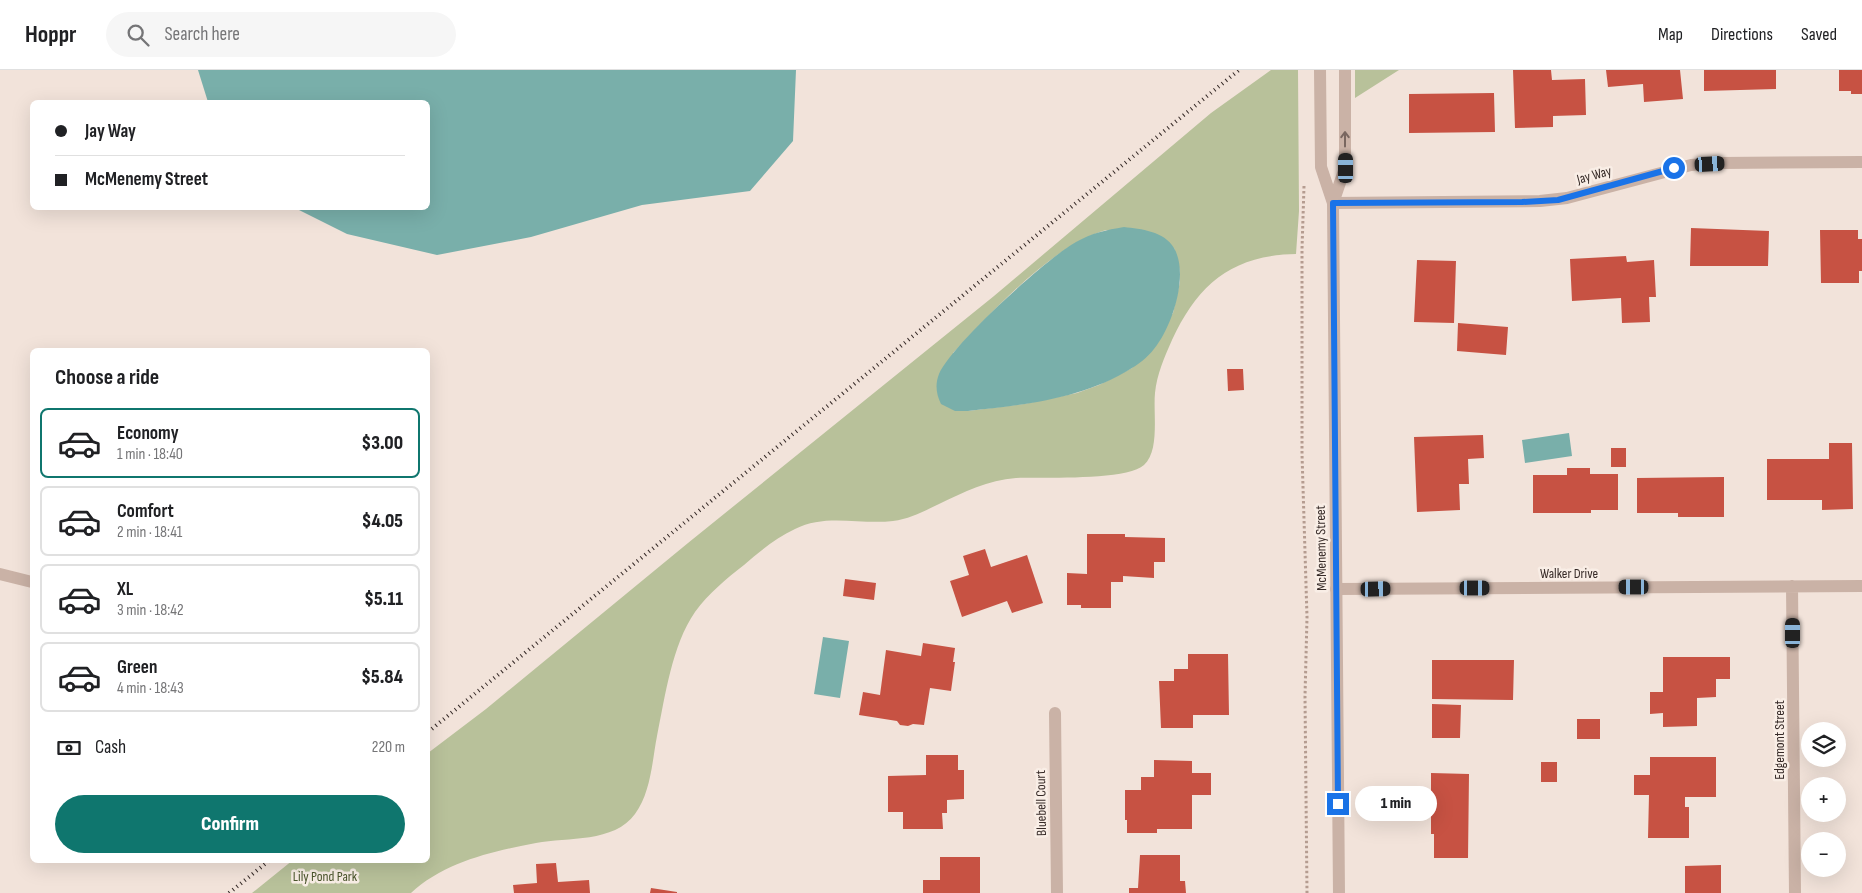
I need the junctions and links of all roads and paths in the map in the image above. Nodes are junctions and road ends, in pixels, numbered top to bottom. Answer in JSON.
{"nodes":[{"id":1,"x":1320,"y":70,"type":"edge"},
{"id":2,"x":1345,"y":70,"type":"edge"},
{"id":3,"x":1862,"y":162,"type":"edge"},
{"id":4,"x":1304,"y":183,"type":"dead end"},
{"id":5,"x":1333,"y":203,"type":"junction"},
{"id":6,"x":0,"y":574,"type":"edge"},
{"id":7,"x":30,"y":582,"type":"edge"},
{"id":8,"x":1792,"y":586,"type":"junction"},
{"id":9,"x":1862,"y":586,"type":"edge"},
{"id":10,"x":1336,"y":589,"type":"junction"},
{"id":11,"x":1055,"y":714,"type":"dead end"},
{"id":12,"x":1057,"y":893,"type":"edge"},
{"id":13,"x":1307,"y":893,"type":"edge"},
{"id":14,"x":1339,"y":893,"type":"edge"},
{"id":15,"x":1795,"y":893,"type":"edge"}],
"edges":[{"from":1,"to":5,"type":"street","name":"McMenemy Street"},
{"from":5,"to":2,"type":"street","name":"McMenemy Street","one_way":true},
{"from":3,"to":5,"type":"street","name":"Jay Way"},
{"from":4,"to":13,"type":"path"},
{"from":5,"to":10,"type":"street","name":"McMenemy Street"},
{"from":6,"to":7,"type":"street"},
{"from":8,"to":9,"type":"street","name":"Walker Drive"},
{"from":8,"to":10,"type":"street","name":"Walker Drive"},
{"from":8,"to":15,"type":"street","name":"Edgemont Street"},
{"from":10,"to":14,"type":"street","name":"McMenemy Street"},
{"from":11,"to":12,"type":"street","name":"Bluebell Court"}]}
